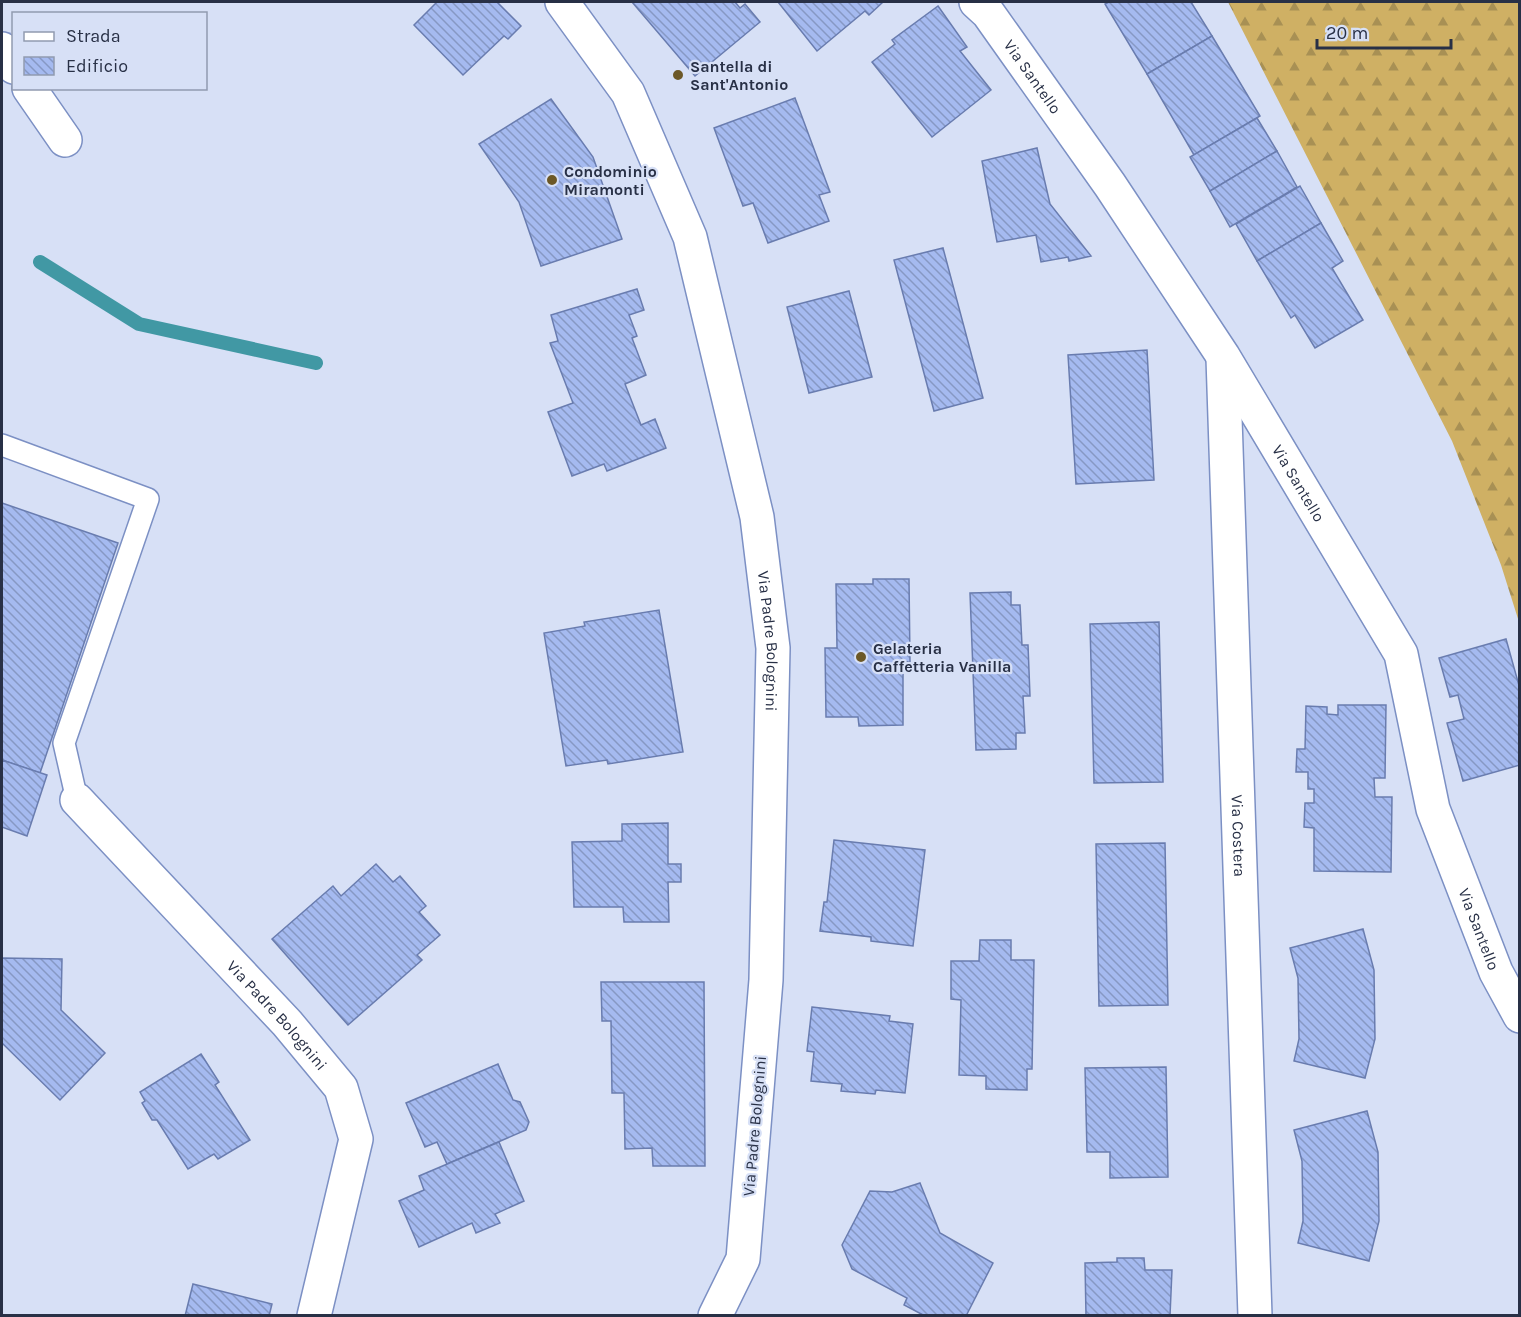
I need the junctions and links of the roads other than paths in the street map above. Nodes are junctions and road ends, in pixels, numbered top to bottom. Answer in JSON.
{"nodes":[{"id":1,"x":562,"y":2,"type":"edge"},
{"id":2,"x":976,"y":2,"type":"edge"},
{"id":3,"x":2,"y":49,"type":"edge"},
{"id":4,"x":12,"y":64,"type":"edge"},
{"id":5,"x":30,"y":90,"type":"edge"},
{"id":6,"x":65,"y":140,"type":"dead end"},
{"id":7,"x":1223,"y":356,"type":"junction"},
{"id":8,"x":2,"y":445,"type":"edge"},
{"id":9,"x":77,"y":800,"type":"joint"},
{"id":10,"x":1520,"y":1016,"type":"edge"},
{"id":11,"x":314,"y":1316,"type":"edge"},
{"id":12,"x":715,"y":1316,"type":"edge"},
{"id":13,"x":1255,"y":1316,"type":"edge"}],
"edges":[{"from":1,"to":12,"type":"street","name":"Via Padre Bolognini"},
{"from":2,"to":7,"type":"street","name":"Via Santello"},
{"from":3,"to":4,"type":"street"},
{"from":5,"to":6,"type":"street"},
{"from":7,"to":10,"type":"street","name":"Via Santello"},
{"from":7,"to":13,"type":"street","name":"Via Costera"},
{"from":8,"to":9,"type":"lane"},
{"from":9,"to":11,"type":"street","name":"Via Padre Bolognini"}]}
